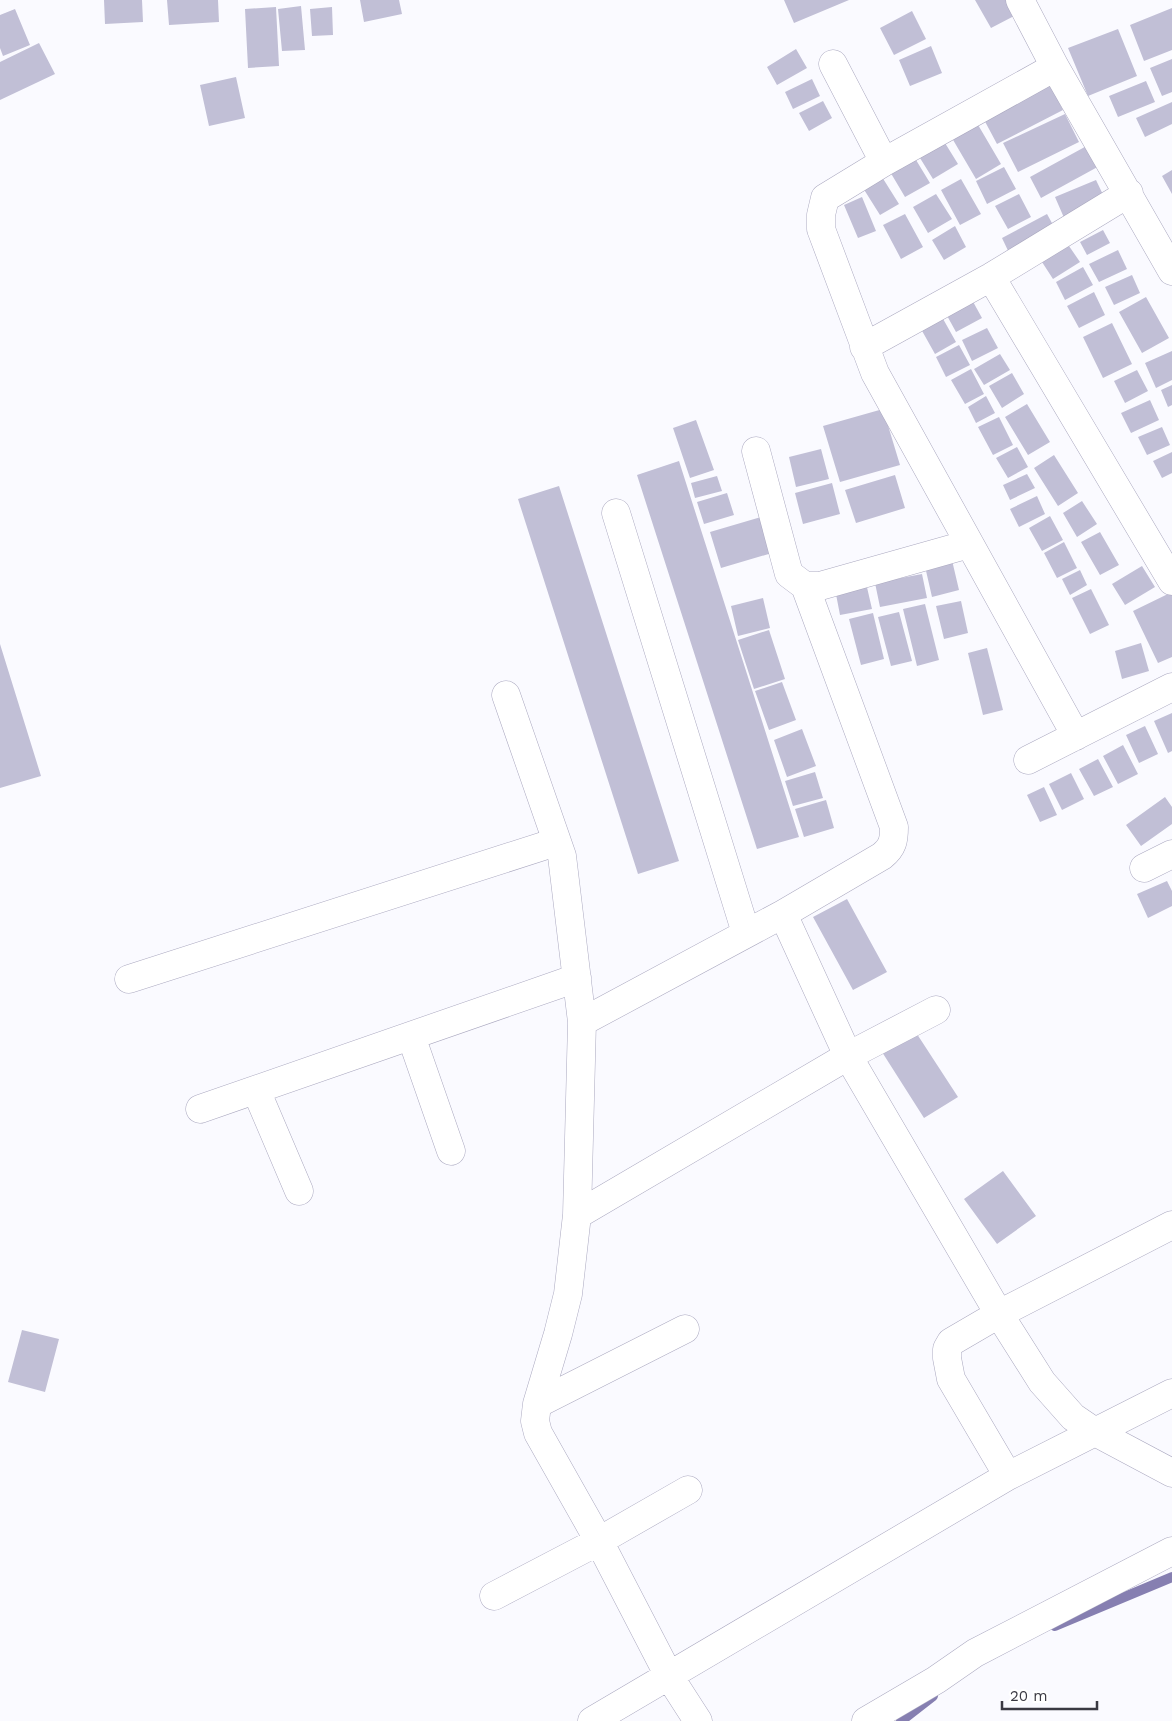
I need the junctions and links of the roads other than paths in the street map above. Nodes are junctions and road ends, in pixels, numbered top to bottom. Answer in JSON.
{"nodes":[{"id":1,"x":1020,"y":0,"type":"edge"},
{"id":2,"x":834,"y":64,"type":"dead end"},
{"id":3,"x":1055,"y":67,"type":"junction"},
{"id":4,"x":884,"y":162,"type":"junction"},
{"id":5,"x":1129,"y":193,"type":"junction"},
{"id":6,"x":1172,"y":271,"type":"edge"},
{"id":7,"x":991,"y":277,"type":"junction"},
{"id":8,"x":864,"y":347,"type":"junction"},
{"id":9,"x":756,"y":452,"type":"dead end"},
{"id":10,"x":616,"y":513,"type":"dead end"},
{"id":11,"x":969,"y":544,"type":"junction"},
{"id":12,"x":1172,"y":581,"type":"edge"},
{"id":13,"x":805,"y":586,"type":"junction"},
{"id":14,"x":1172,"y":687,"type":"edge"},
{"id":15,"x":506,"y":695,"type":"dead end"},
{"id":16,"x":1076,"y":736,"type":"junction"},
{"id":17,"x":1028,"y":760,"type":"dead end"},
{"id":18,"x":556,"y":842,"type":"junction"},
{"id":19,"x":1172,"y":854,"type":"edge"},
{"id":20,"x":1144,"y":868,"type":"dead end"},
{"id":21,"x":783,"y":914,"type":"junction"},
{"id":22,"x":746,"y":934,"type":"junction"},
{"id":23,"x":577,"y":978,"type":"junction"},
{"id":24,"x":129,"y":980,"type":"dead end"},
{"id":25,"x":936,"y":1010,"type":"dead end"},
{"id":26,"x":582,"y":1022,"type":"junction"},
{"id":27,"x":411,"y":1036,"type":"junction"},
{"id":28,"x":848,"y":1056,"type":"junction"},
{"id":29,"x":256,"y":1090,"type":"junction"},
{"id":30,"x":200,"y":1110,"type":"dead end"},
{"id":31,"x":451,"y":1151,"type":"dead end"},
{"id":32,"x":298,"y":1191,"type":"dead end"},
{"id":33,"x":577,"y":1215,"type":"junction"},
{"id":34,"x":1172,"y":1225,"type":"edge"},
{"id":35,"x":999,"y":1314,"type":"junction"},
{"id":36,"x":685,"y":1329,"type":"dead end"},
{"id":37,"x":1172,"y":1393,"type":"edge"},
{"id":38,"x":537,"y":1404,"type":"junction"},
{"id":39,"x":1095,"y":1432,"type":"junction"},
{"id":40,"x":1172,"y":1473,"type":"edge"},
{"id":41,"x":1008,"y":1476,"type":"junction"},
{"id":42,"x":688,"y":1490,"type":"dead end"},
{"id":43,"x":598,"y":1541,"type":"junction"},
{"id":44,"x":1172,"y":1550,"type":"edge"},
{"id":45,"x":494,"y":1596,"type":"dead end"},
{"id":46,"x":670,"y":1676,"type":"junction"},
{"id":47,"x":592,"y":1721,"type":"edge"},
{"id":48,"x":698,"y":1721,"type":"edge"},
{"id":49,"x":866,"y":1721,"type":"edge"}],
"edges":[{"from":1,"to":3,"type":"street"},
{"from":2,"to":4,"type":"street"},
{"from":3,"to":4,"type":"street"},
{"from":3,"to":5,"type":"street"},
{"from":4,"to":8,"type":"street"},
{"from":5,"to":6,"type":"street"},
{"from":5,"to":7,"type":"street"},
{"from":7,"to":8,"type":"street"},
{"from":7,"to":12,"type":"street"},
{"from":8,"to":11,"type":"street"},
{"from":9,"to":13,"type":"street"},
{"from":10,"to":22,"type":"street"},
{"from":11,"to":13,"type":"street"},
{"from":11,"to":16,"type":"street"},
{"from":13,"to":21,"type":"street"},
{"from":14,"to":16,"type":"street"},
{"from":15,"to":18,"type":"street"},
{"from":16,"to":17,"type":"street"},
{"from":18,"to":23,"type":"street"},
{"from":18,"to":24,"type":"street"},
{"from":19,"to":20,"type":"street"},
{"from":21,"to":22,"type":"street"},
{"from":21,"to":28,"type":"street"},
{"from":22,"to":26,"type":"street"},
{"from":23,"to":26,"type":"street"},
{"from":23,"to":27,"type":"street"},
{"from":25,"to":28,"type":"street"},
{"from":26,"to":33,"type":"street"},
{"from":27,"to":29,"type":"street"},
{"from":27,"to":31,"type":"street"},
{"from":28,"to":33,"type":"street"},
{"from":28,"to":35,"type":"street"},
{"from":29,"to":30,"type":"street"},
{"from":29,"to":32,"type":"street"},
{"from":33,"to":38,"type":"street"},
{"from":34,"to":35,"type":"street"},
{"from":35,"to":39,"type":"street"},
{"from":35,"to":41,"type":"street"},
{"from":36,"to":38,"type":"street"},
{"from":37,"to":39,"type":"street"},
{"from":38,"to":43,"type":"street"},
{"from":39,"to":40,"type":"street"},
{"from":39,"to":41,"type":"street"},
{"from":41,"to":46,"type":"street"},
{"from":42,"to":43,"type":"street"},
{"from":43,"to":45,"type":"street"},
{"from":43,"to":46,"type":"street"},
{"from":44,"to":49,"type":"street"},
{"from":46,"to":47,"type":"street"},
{"from":46,"to":48,"type":"street"}]}
